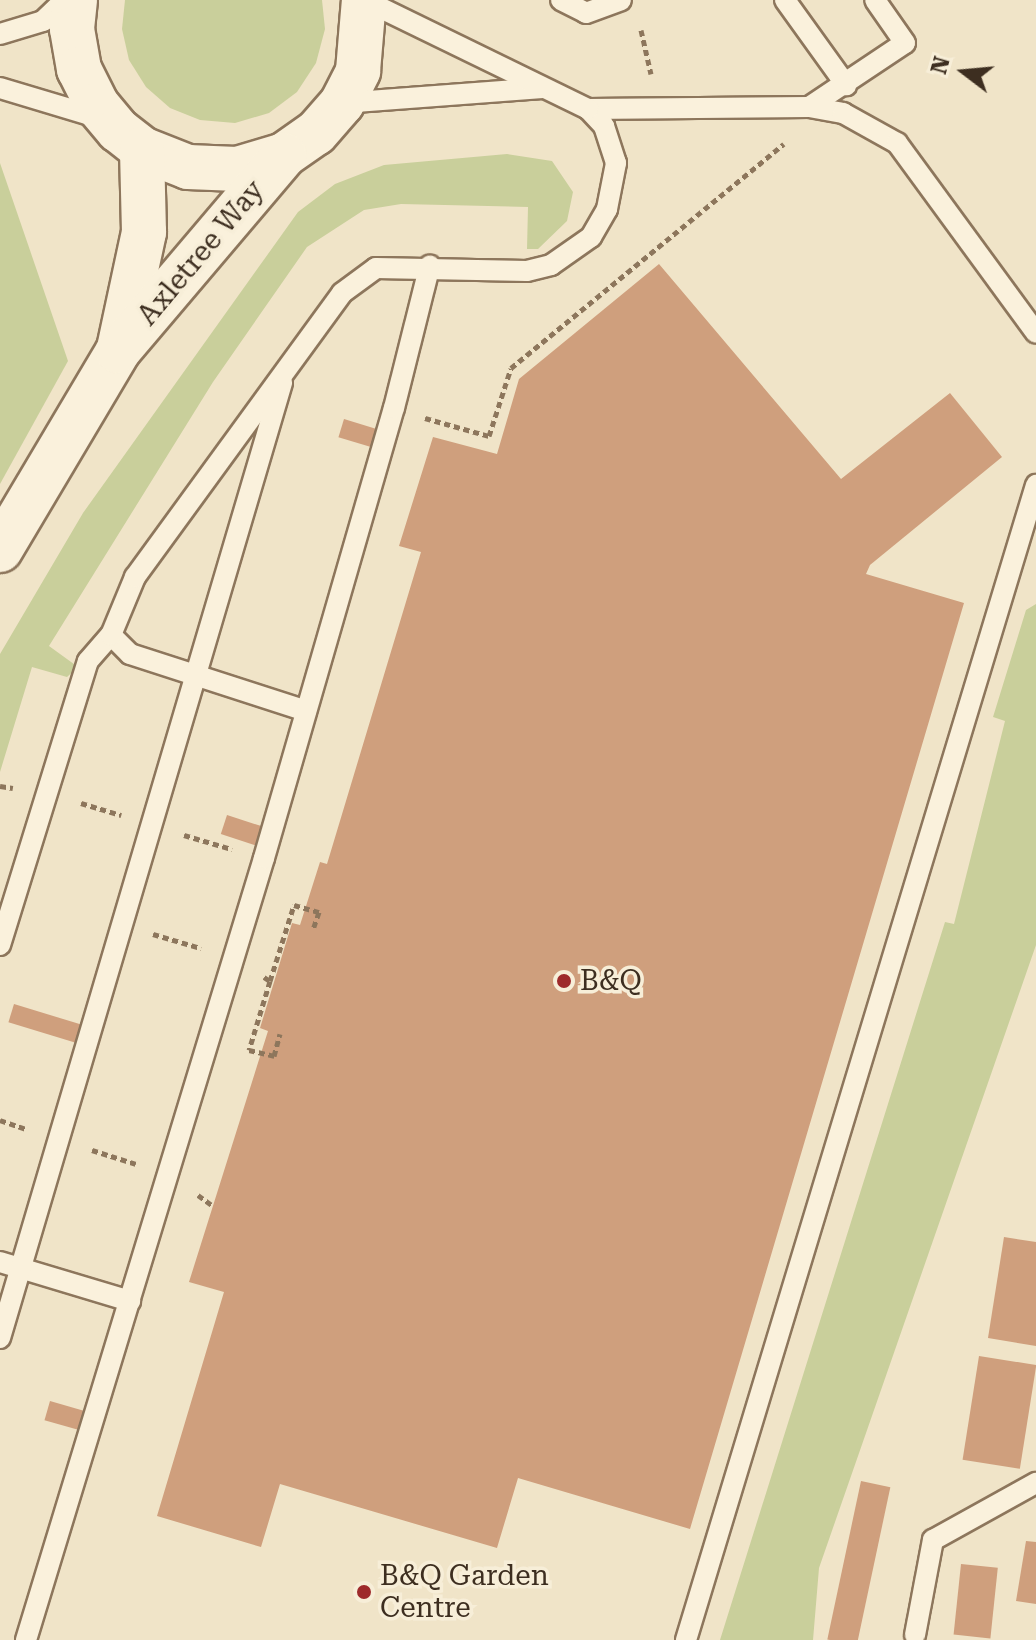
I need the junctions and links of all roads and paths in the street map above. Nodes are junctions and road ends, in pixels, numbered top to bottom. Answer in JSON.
{"nodes":[{"id":1,"x":65,"y":0,"type":"edge"},
{"id":2,"x":75,"y":0,"type":"edge"},
{"id":3,"x":364,"y":0,"type":"edge"},
{"id":4,"x":561,"y":0,"type":"edge"},
{"id":5,"x":621,"y":0,"type":"edge"},
{"id":6,"x":785,"y":0,"type":"edge"},
{"id":7,"x":875,"y":0,"type":"edge"},
{"id":8,"x":638,"y":17,"type":"dead end"},
{"id":9,"x":0,"y":34,"type":"edge"},
{"id":10,"x":846,"y":85,"type":"junction"},
{"id":11,"x":0,"y":88,"type":"edge"},
{"id":12,"x":542,"y":88,"type":"junction"},
{"id":13,"x":342,"y":103,"type":"junction"},
{"id":14,"x":659,"y":106,"type":"junction"},
{"id":15,"x":809,"y":107,"type":"junction"},
{"id":16,"x":588,"y":109,"type":"junction"},
{"id":17,"x":127,"y":136,"type":"junction"},
{"id":18,"x":284,"y":155,"type":"junction"},
{"id":19,"x":430,"y":265,"type":"junction"},
{"id":20,"x":1036,"y":333,"type":"edge"},
{"id":21,"x":118,"y":351,"type":"junction"},
{"id":22,"x":286,"y":369,"type":"junction"},
{"id":23,"x":394,"y":408,"type":"junction"},
{"id":24,"x":1036,"y":485,"type":"edge"},
{"id":25,"x":0,"y":550,"type":"edge"},
{"id":26,"x":111,"y":635,"type":"junction"},
{"id":27,"x":197,"y":675,"type":"junction"},
{"id":28,"x":306,"y":711,"type":"junction"},
{"id":29,"x":123,"y":925,"type":"junction"},
{"id":30,"x":313,"y":929,"type":"dead end"},
{"id":31,"x":0,"y":945,"type":"edge"},
{"id":32,"x":233,"y":957,"type":"junction"},
{"id":33,"x":270,"y":981,"type":"junction"},
{"id":34,"x":280,"y":1034,"type":"dead end"},
{"id":35,"x":0,"y":1120,"type":"edge"},
{"id":36,"x":59,"y":1139,"type":"junction"},
{"id":37,"x":169,"y":1175,"type":"junction"},
{"id":38,"x":212,"y":1205,"type":"dead end"},
{"id":39,"x":0,"y":1262,"type":"edge"},
{"id":40,"x":21,"y":1269,"type":"junction"},
{"id":41,"x":130,"y":1301,"type":"junction"},
{"id":42,"x":0,"y":1338,"type":"edge"},
{"id":43,"x":1036,"y":1483,"type":"edge"},
{"id":44,"x":915,"y":1635,"type":"dead end"},
{"id":45,"x":26,"y":1640,"type":"edge"},
{"id":46,"x":686,"y":1640,"type":"edge"}],
"edges":[{"from":1,"to":9,"type":"lane"},
{"from":2,"to":17,"type":"street"},
{"from":3,"to":12,"type":"lane"},
{"from":3,"to":13,"type":"street"},
{"from":4,"to":5,"type":"lane"},
{"from":6,"to":10,"type":"lane"},
{"from":7,"to":10,"type":"lane"},
{"from":8,"to":14,"type":"path"},
{"from":10,"to":15,"type":"lane"},
{"from":11,"to":17,"type":"lane"},
{"from":12,"to":13,"type":"lane"},
{"from":12,"to":16,"type":"lane"},
{"from":13,"to":18,"type":"street"},
{"from":14,"to":15,"type":"lane"},
{"from":14,"to":16,"type":"lane"},
{"from":15,"to":20,"type":"lane"},
{"from":15,"to":23,"type":"path"},
{"from":16,"to":19,"type":"lane"},
{"from":17,"to":18,"type":"street"},
{"from":17,"to":21,"type":"street","name":"Axletree Way"},
{"from":18,"to":21,"type":"street","name":"Axletree Way"},
{"from":19,"to":22,"type":"lane"},
{"from":19,"to":23,"type":"lane"},
{"from":21,"to":25,"type":"street","name":"Axletree Way"},
{"from":22,"to":26,"type":"lane"},
{"from":22,"to":27,"type":"lane"},
{"from":23,"to":28,"type":"lane"},
{"from":24,"to":46,"type":"lane"},
{"from":26,"to":27,"type":"lane"},
{"from":26,"to":31,"type":"lane"},
{"from":27,"to":28,"type":"lane"},
{"from":27,"to":29,"type":"lane"},
{"from":28,"to":32,"type":"lane"},
{"from":29,"to":32,"type":"path"},
{"from":29,"to":36,"type":"lane"},
{"from":30,"to":33,"type":"path"},
{"from":32,"to":33,"type":"path"},
{"from":32,"to":37,"type":"lane"},
{"from":33,"to":34,"type":"path"},
{"from":35,"to":36,"type":"path"},
{"from":36,"to":37,"type":"path"},
{"from":36,"to":40,"type":"lane"},
{"from":37,"to":38,"type":"path"},
{"from":37,"to":41,"type":"lane"},
{"from":39,"to":40,"type":"lane"},
{"from":40,"to":41,"type":"lane"},
{"from":40,"to":42,"type":"lane"},
{"from":41,"to":45,"type":"lane"},
{"from":43,"to":44,"type":"lane"}]}
